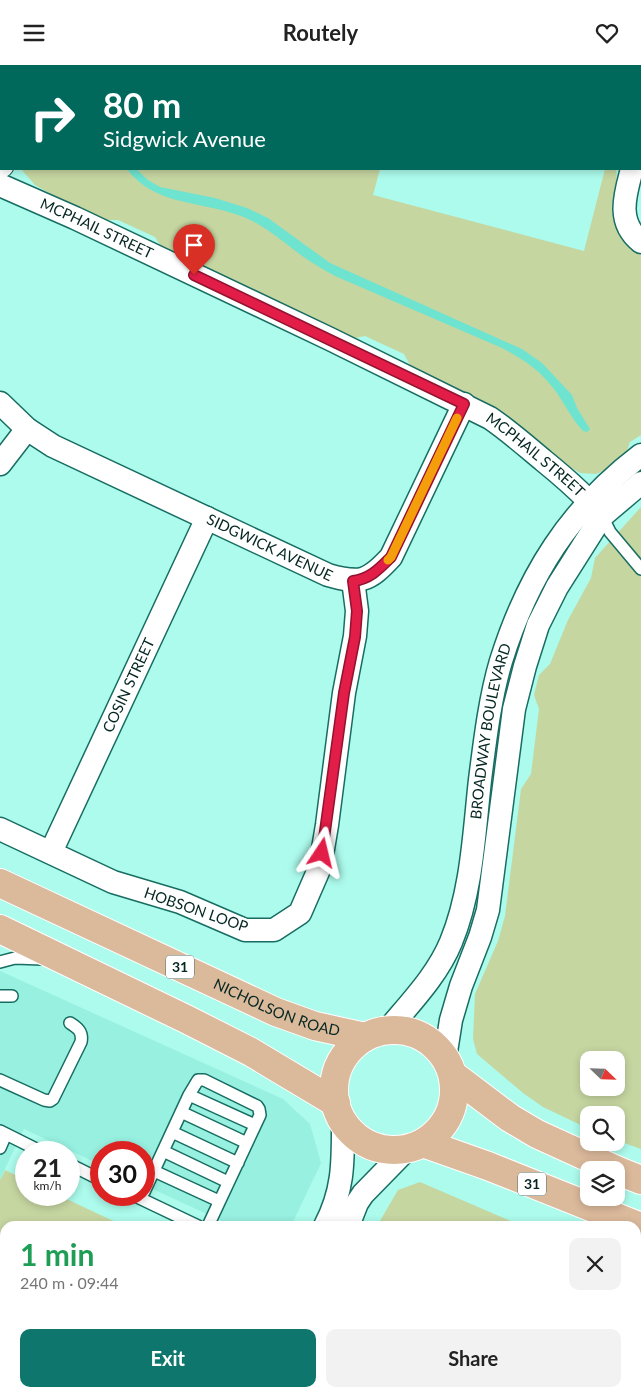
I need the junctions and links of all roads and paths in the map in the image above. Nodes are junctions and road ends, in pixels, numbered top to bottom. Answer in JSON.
{"nodes":[{"id":1,"x":632,"y":170,"type":"edge"},
{"id":2,"x":0,"y":185,"type":"edge"},
{"id":3,"x":641,"y":242,"type":"edge"},
{"id":4,"x":0,"y":403,"type":"edge"},
{"id":5,"x":464,"y":404,"type":"junction"},
{"id":6,"x":27,"y":429,"type":"junction"},
{"id":7,"x":641,"y":455,"type":"edge"},
{"id":8,"x":0,"y":465,"type":"edge"},
{"id":9,"x":641,"y":483,"type":"edge"},
{"id":10,"x":596,"y":508,"type":"junction"},
{"id":11,"x":206,"y":518,"type":"junction"},
{"id":12,"x":641,"y":569,"type":"edge"},
{"id":13,"x":353,"y":581,"type":"junction"},
{"id":14,"x":0,"y":829,"type":"edge"},
{"id":15,"x":51,"y":852,"type":"junction"},
{"id":16,"x":0,"y":883,"type":"edge"},
{"id":17,"x":0,"y":929,"type":"edge"},
{"id":18,"x":0,"y":962,"type":"edge"},
{"id":19,"x":76,"y":965,"type":"junction"},
{"id":20,"x":0,"y":996,"type":"edge"},
{"id":21,"x":12,"y":996,"type":"dead end"},
{"id":22,"x":70,"y":1023,"type":"dead end"},
{"id":23,"x":376,"y":1034,"type":"junction"},
{"id":24,"x":449,"y":1066,"type":"junction"},
{"id":25,"x":0,"y":1079,"type":"edge"},
{"id":26,"x":189,"y":1095,"type":"junction"},
{"id":27,"x":181,"y":1112,"type":"junction"},
{"id":28,"x":339,"y":1112,"type":"junction"},
{"id":29,"x":255,"y":1125,"type":"junction"},
{"id":30,"x":172,"y":1132,"type":"junction"},
{"id":31,"x":3,"y":1133,"type":"edge"},
{"id":32,"x":19,"y":1141,"type":"edge"},
{"id":33,"x":247,"y":1143,"type":"junction"},
{"id":34,"x":415,"y":1146,"type":"junction"},
{"id":35,"x":0,"y":1147,"type":"edge"},
{"id":36,"x":163,"y":1151,"type":"junction"},
{"id":37,"x":595,"y":1161,"type":"edge"},
{"id":38,"x":238,"y":1163,"type":"junction"},
{"id":39,"x":155,"y":1169,"type":"edge"},
{"id":40,"x":155,"y":1171,"type":"edge"},
{"id":41,"x":625,"y":1174,"type":"edge"},
{"id":42,"x":641,"y":1180,"type":"edge"},
{"id":43,"x":228,"y":1182,"type":"junction"},
{"id":44,"x":219,"y":1201,"type":"junction"},
{"id":45,"x":155,"y":1203,"type":"edge"},
{"id":46,"x":189,"y":1221,"type":"edge"},
{"id":47,"x":210,"y":1221,"type":"edge"},
{"id":48,"x":328,"y":1221,"type":"edge"},
{"id":49,"x":350,"y":1221,"type":"edge"},
{"id":50,"x":626,"y":1221,"type":"edge"}],
"edges":[{"from":1,"to":3,"type":"street"},
{"from":2,"to":5,"type":"street","name":"MCPHAIL STREET"},
{"from":4,"to":6,"type":"street","name":"SIDGWICK AVENUE"},
{"from":5,"to":10,"type":"street","name":"MCPHAIL STREET"},
{"from":5,"to":13,"type":"street","name":"SIDGWICK AVENUE"},
{"from":6,"to":8,"type":"street"},
{"from":6,"to":11,"type":"street","name":"SIDGWICK AVENUE"},
{"from":7,"to":10,"type":"street","name":"BROADWAY BOULEVARD"},
{"from":9,"to":10,"type":"street","name":"BROADWAY BOULEVARD"},
{"from":10,"to":12,"type":"lane"},
{"from":10,"to":23,"type":"street","name":"BROADWAY BOULEVARD"},
{"from":10,"to":24,"type":"street","name":"BROADWAY BOULEVARD"},
{"from":11,"to":13,"type":"street","name":"SIDGWICK AVENUE"},
{"from":11,"to":15,"type":"street","name":"COSIN STREET"},
{"from":13,"to":15,"type":"street","name":"HOBSON LOOP"},
{"from":14,"to":15,"type":"street","name":"HOBSON LOOP"},
{"from":16,"to":23,"type":"main road","name":"NICHOLSON ROAD","number":"31"},
{"from":17,"to":19,"type":"main road","number":"31"},
{"from":18,"to":19,"type":"lane"},
{"from":19,"to":28,"type":"main road","number":"31"},
{"from":20,"to":21,"type":"lane"},
{"from":22,"to":25,"type":"lane"},
{"from":23,"to":24,"type":"main road","name":"NICHOLSON ROAD","number":"31"},
{"from":23,"to":28,"type":"main road","name":"NICHOLSON ROAD"},
{"from":24,"to":34,"type":"main road"},
{"from":24,"to":37,"type":"main road","name":"NICHOLSON ROAD","number":"31"},
{"from":26,"to":27,"type":"lane"},
{"from":26,"to":29,"type":"lane"},
{"from":26,"to":29,"type":"lane"},
{"from":27,"to":30,"type":"lane"},
{"from":27,"to":33,"type":"lane"},
{"from":28,"to":34,"type":"main road","number":"31"},
{"from":28,"to":48,"type":"street"},
{"from":29,"to":33,"type":"lane"},
{"from":30,"to":36,"type":"lane"},
{"from":30,"to":38,"type":"lane"},
{"from":31,"to":32,"type":"lane"},
{"from":31,"to":35,"type":"lane"},
{"from":33,"to":38,"type":"lane"},
{"from":34,"to":49,"type":"street"},
{"from":34,"to":50,"type":"main road","number":"31"},
{"from":36,"to":39,"type":"lane"},
{"from":36,"to":43,"type":"lane"},
{"from":38,"to":43,"type":"lane"},
{"from":40,"to":44,"type":"lane"},
{"from":41,"to":42,"type":"main road","name":"NICHOLSON ROAD","number":"31"},
{"from":43,"to":44,"type":"lane"},
{"from":44,"to":47,"type":"lane"},
{"from":45,"to":46,"type":"lane"}]}
